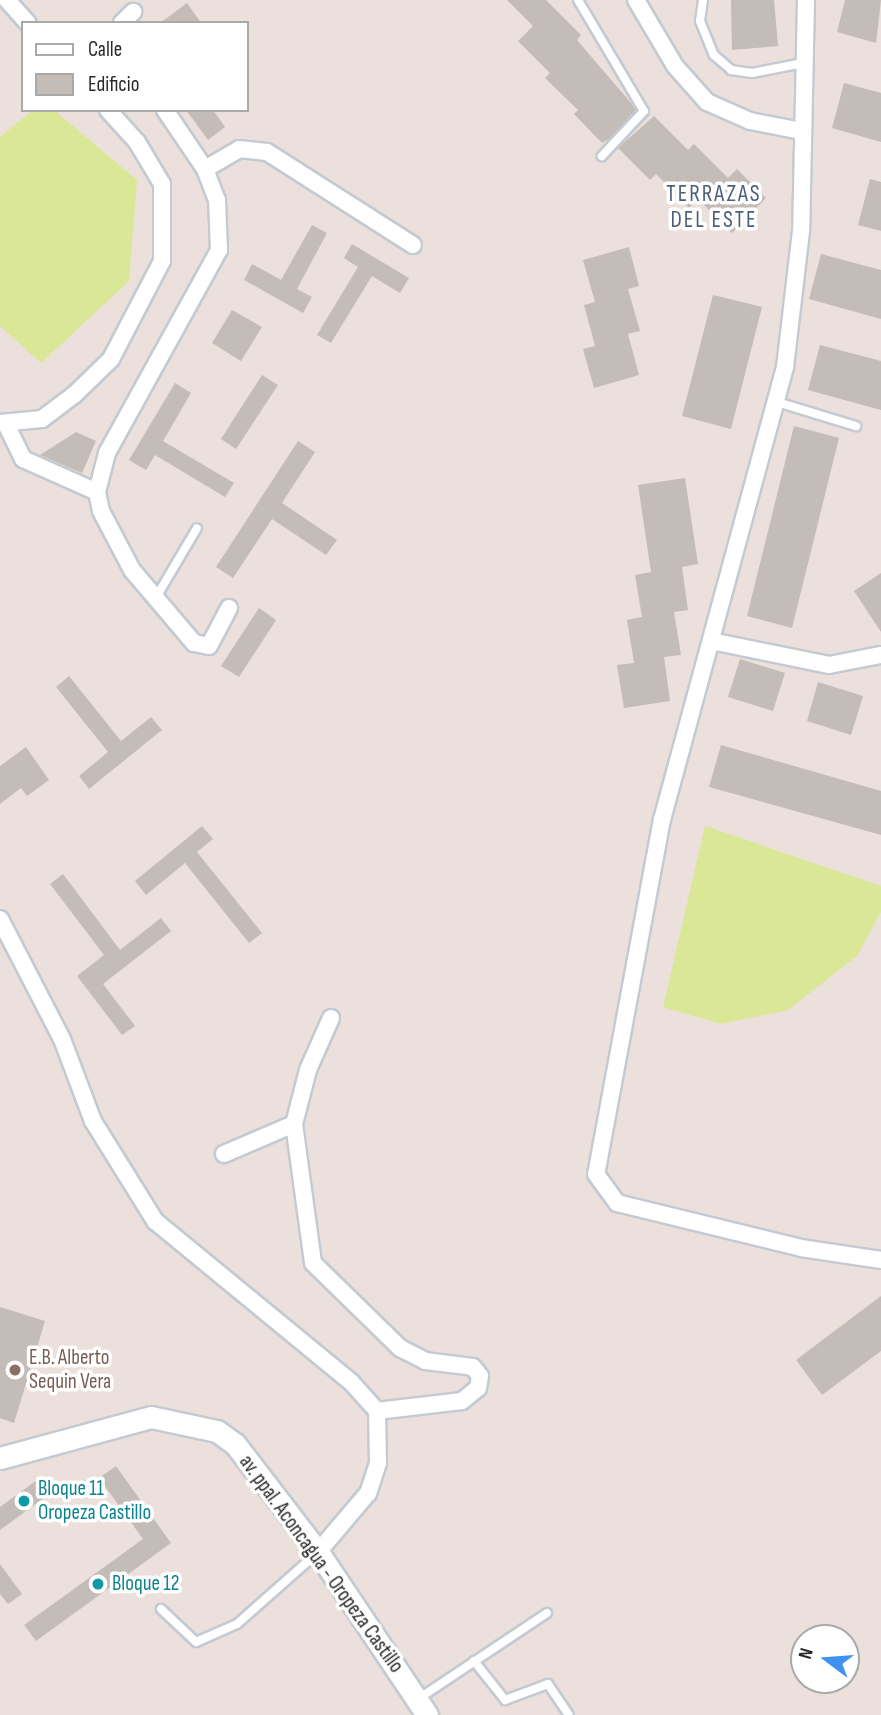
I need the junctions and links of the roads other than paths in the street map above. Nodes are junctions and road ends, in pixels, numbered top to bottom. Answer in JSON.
{"nodes":[{"id":1,"x":7,"y":0,"type":"edge"},
{"id":2,"x":578,"y":0,"type":"edge"},
{"id":3,"x":636,"y":0,"type":"edge"},
{"id":4,"x":703,"y":0,"type":"edge"},
{"id":5,"x":806,"y":0,"type":"edge"},
{"id":6,"x":26,"y":21,"type":"edge"},
{"id":7,"x":803,"y":63,"type":"junction"},
{"id":8,"x":110,"y":112,"type":"edge"},
{"id":9,"x":166,"y":112,"type":"edge"},
{"id":10,"x":802,"y":131,"type":"junction"},
{"id":11,"x":602,"y":156,"type":"dead end"},
{"id":12,"x":205,"y":169,"type":"junction"},
{"id":13,"x":413,"y":245,"type":"dead end"},
{"id":14,"x":774,"y":401,"type":"junction"},
{"id":15,"x":3,"y":424,"type":"edge"},
{"id":16,"x":856,"y":426,"type":"dead end"},
{"id":17,"x":97,"y":492,"type":"junction"},
{"id":18,"x":197,"y":528,"type":"dead end"},
{"id":19,"x":155,"y":599,"type":"junction"},
{"id":20,"x":229,"y":608,"type":"dead end"},
{"id":21,"x":711,"y":642,"type":"junction"},
{"id":22,"x":881,"y":655,"type":"edge"},
{"id":23,"x":0,"y":919,"type":"edge"},
{"id":24,"x":331,"y":1018,"type":"dead end"},
{"id":25,"x":294,"y":1124,"type":"junction"},
{"id":26,"x":223,"y":1154,"type":"dead end"},
{"id":27,"x":881,"y":1261,"type":"edge"},
{"id":28,"x":377,"y":1411,"type":"junction"},
{"id":29,"x":0,"y":1458,"type":"edge"},
{"id":30,"x":318,"y":1552,"type":"junction"},
{"id":31,"x":162,"y":1609,"type":"dead end"},
{"id":32,"x":547,"y":1613,"type":"dead end"},
{"id":33,"x":474,"y":1661,"type":"junction"},
{"id":34,"x":425,"y":1711,"type":"edge"},
{"id":35,"x":569,"y":1715,"type":"edge"}],
"edges":[{"from":1,"to":6,"type":"street"},
{"from":2,"to":11,"type":"lane"},
{"from":3,"to":10,"type":"street"},
{"from":4,"to":7,"type":"lane"},
{"from":5,"to":7,"type":"street"},
{"from":7,"to":10,"type":"street"},
{"from":8,"to":15,"type":"street"},
{"from":9,"to":12,"type":"street"},
{"from":10,"to":14,"type":"street"},
{"from":12,"to":13,"type":"street"},
{"from":12,"to":17,"type":"street"},
{"from":14,"to":16,"type":"lane"},
{"from":14,"to":21,"type":"street"},
{"from":15,"to":17,"type":"street"},
{"from":17,"to":19,"type":"street"},
{"from":18,"to":19,"type":"lane"},
{"from":19,"to":20,"type":"street"},
{"from":21,"to":22,"type":"street"},
{"from":21,"to":27,"type":"street"},
{"from":23,"to":28,"type":"street"},
{"from":24,"to":25,"type":"street"},
{"from":25,"to":26,"type":"street"},
{"from":25,"to":28,"type":"street"},
{"from":28,"to":30,"type":"street"},
{"from":29,"to":30,"type":"street","name":"av. ppal. Aconcagua - Oropeza Castillo"},
{"from":30,"to":31,"type":"lane"},
{"from":30,"to":34,"type":"street","name":"av. ppal. Aconcagua - Oropeza Castillo"},
{"from":32,"to":33,"type":"lane"},
{"from":33,"to":34,"type":"lane"},
{"from":33,"to":35,"type":"lane"}]}
